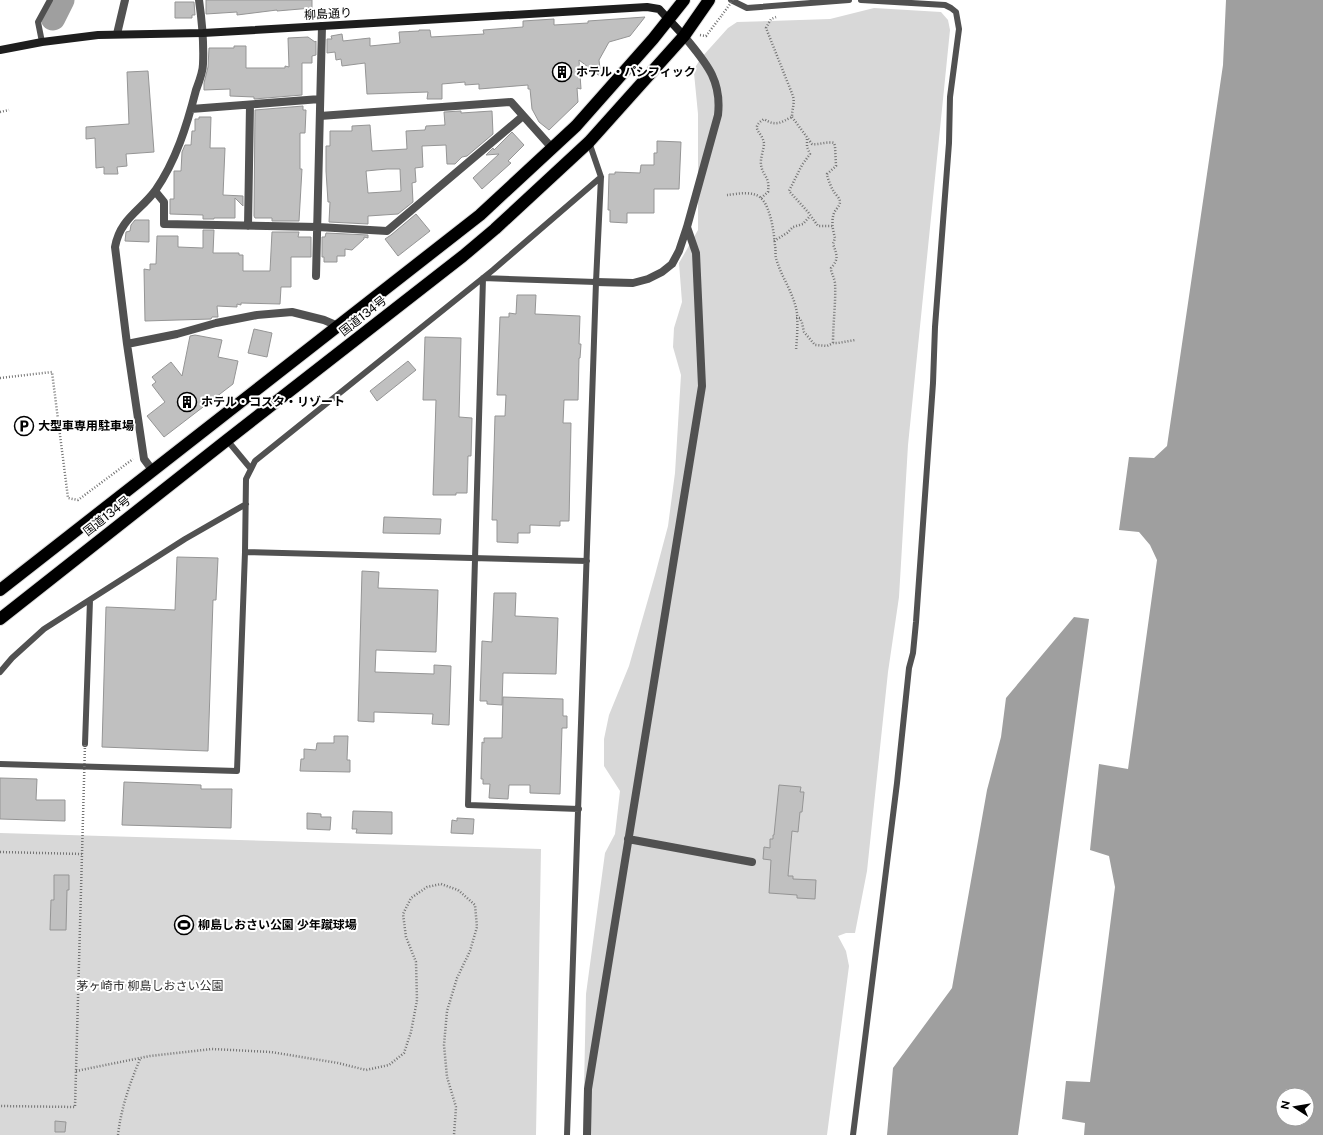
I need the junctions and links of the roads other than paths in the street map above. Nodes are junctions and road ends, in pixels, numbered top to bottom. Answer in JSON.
{"nodes":[{"id":1,"x":50,"y":0,"type":"edge"},
{"id":2,"x":125,"y":0,"type":"edge"},
{"id":3,"x":199,"y":0,"type":"edge"},
{"id":4,"x":684,"y":0,"type":"edge"},
{"id":5,"x":709,"y":0,"type":"edge"},
{"id":6,"x":732,"y":0,"type":"edge"},
{"id":7,"x":849,"y":0,"type":"edge"},
{"id":8,"x":860,"y":0,"type":"edge"},
{"id":9,"x":670,"y":20,"type":"junction"},
{"id":10,"x":322,"y":26,"type":"junction"},
{"id":11,"x":117,"y":34,"type":"junction"},
{"id":12,"x":203,"y":34,"type":"junction"},
{"id":13,"x":684,"y":36,"type":"junction"},
{"id":14,"x":42,"y":42,"type":"junction"},
{"id":15,"x":0,"y":50,"type":"edge"},
{"id":16,"x":320,"y":99,"type":"junction"},
{"id":17,"x":250,"y":105,"type":"junction"},
{"id":18,"x":191,"y":109,"type":"junction"},
{"id":19,"x":320,"y":116,"type":"junction"},
{"id":20,"x":523,"y":116,"type":"junction"},
{"id":21,"x":589,"y":142,"type":"junction"},
{"id":22,"x":552,"y":148,"type":"junction"},
{"id":23,"x":601,"y":177,"type":"junction"},
{"id":24,"x":155,"y":191,"type":"junction"},
{"id":25,"x":248,"y":226,"type":"junction"},
{"id":26,"x":318,"y":227,"type":"junction"},
{"id":27,"x":687,"y":227,"type":"junction"},
{"id":28,"x":316,"y":276,"type":"dead end"},
{"id":29,"x":483,"y":278,"type":"junction"},
{"id":30,"x":596,"y":282,"type":"junction"},
{"id":31,"x":338,"y":326,"type":"junction"},
{"id":32,"x":127,"y":344,"type":"junction"},
{"id":33,"x":227,"y":440,"type":"junction"},
{"id":34,"x":251,"y":469,"type":"junction"},
{"id":35,"x":153,"y":471,"type":"junction"},
{"id":36,"x":246,"y":504,"type":"junction"},
{"id":37,"x":245,"y":552,"type":"junction"},
{"id":38,"x":475,"y":558,"type":"junction"},
{"id":39,"x":587,"y":561,"type":"junction"},
{"id":40,"x":0,"y":590,"type":"edge"},
{"id":41,"x":90,"y":600,"type":"junction"},
{"id":42,"x":0,"y":619,"type":"edge"},
{"id":43,"x":0,"y":672,"type":"edge"},
{"id":44,"x":85,"y":744,"type":"road end"},
{"id":45,"x":0,"y":764,"type":"edge"},
{"id":46,"x":579,"y":809,"type":"junction"},
{"id":47,"x":628,"y":839,"type":"junction"},
{"id":48,"x":752,"y":862,"type":"dead end"},
{"id":49,"x":567,"y":1135,"type":"edge"},
{"id":50,"x":587,"y":1135,"type":"edge"},
{"id":51,"x":853,"y":1135,"type":"edge"}],
"edges":[{"from":1,"to":14,"type":"lane"},
{"from":2,"to":11,"type":"street"},
{"from":3,"to":12,"type":"street"},
{"from":4,"to":9,"type":"highway","name":"国道134号"},
{"from":5,"to":13,"type":"highway","name":"国道134号"},
{"from":6,"to":7,"type":"lane"},
{"from":8,"to":51,"type":"lane"},
{"from":9,"to":10,"type":"street","name":"柳島通り"},
{"from":9,"to":13,"type":"street"},
{"from":9,"to":22,"type":"highway","name":"国道134号"},
{"from":10,"to":12,"type":"street","name":"柳島通り"},
{"from":10,"to":16,"type":"street"},
{"from":11,"to":12,"type":"street","name":"柳島通り"},
{"from":11,"to":14,"type":"street","name":"柳島通り"},
{"from":12,"to":18,"type":"street"},
{"from":13,"to":21,"type":"highway","name":"国道134号"},
{"from":13,"to":27,"type":"street"},
{"from":14,"to":15,"type":"street","name":"柳島通り"},
{"from":16,"to":17,"type":"street"},
{"from":16,"to":19,"type":"street"},
{"from":17,"to":18,"type":"street"},
{"from":17,"to":25,"type":"street"},
{"from":18,"to":24,"type":"street"},
{"from":19,"to":20,"type":"street"},
{"from":19,"to":26,"type":"street"},
{"from":20,"to":22,"type":"street"},
{"from":20,"to":26,"type":"street"},
{"from":21,"to":23,"type":"lane"},
{"from":21,"to":33,"type":"highway","name":"国道134号"},
{"from":22,"to":31,"type":"highway","name":"国道134号"},
{"from":23,"to":29,"type":"lane"},
{"from":23,"to":30,"type":"lane"},
{"from":24,"to":25,"type":"street"},
{"from":24,"to":32,"type":"street"},
{"from":25,"to":26,"type":"street"},
{"from":26,"to":28,"type":"street"},
{"from":27,"to":30,"type":"street"},
{"from":27,"to":47,"type":"street"},
{"from":29,"to":30,"type":"lane"},
{"from":29,"to":34,"type":"lane"},
{"from":29,"to":38,"type":"lane"},
{"from":30,"to":39,"type":"lane"},
{"from":31,"to":32,"type":"street"},
{"from":31,"to":35,"type":"highway","name":"国道134号"},
{"from":32,"to":35,"type":"street"},
{"from":33,"to":34,"type":"lane"},
{"from":33,"to":42,"type":"highway","name":"国道134号"},
{"from":34,"to":36,"type":"lane"},
{"from":35,"to":40,"type":"highway","name":"国道134号"},
{"from":36,"to":37,"type":"lane"},
{"from":36,"to":41,"type":"lane"},
{"from":37,"to":38,"type":"lane"},
{"from":37,"to":45,"type":"lane"},
{"from":38,"to":39,"type":"lane"},
{"from":38,"to":46,"type":"lane"},
{"from":39,"to":46,"type":"lane"},
{"from":41,"to":43,"type":"lane"},
{"from":41,"to":44,"type":"lane"},
{"from":46,"to":49,"type":"lane"},
{"from":47,"to":48,"type":"street"},
{"from":47,"to":50,"type":"street"}]}
